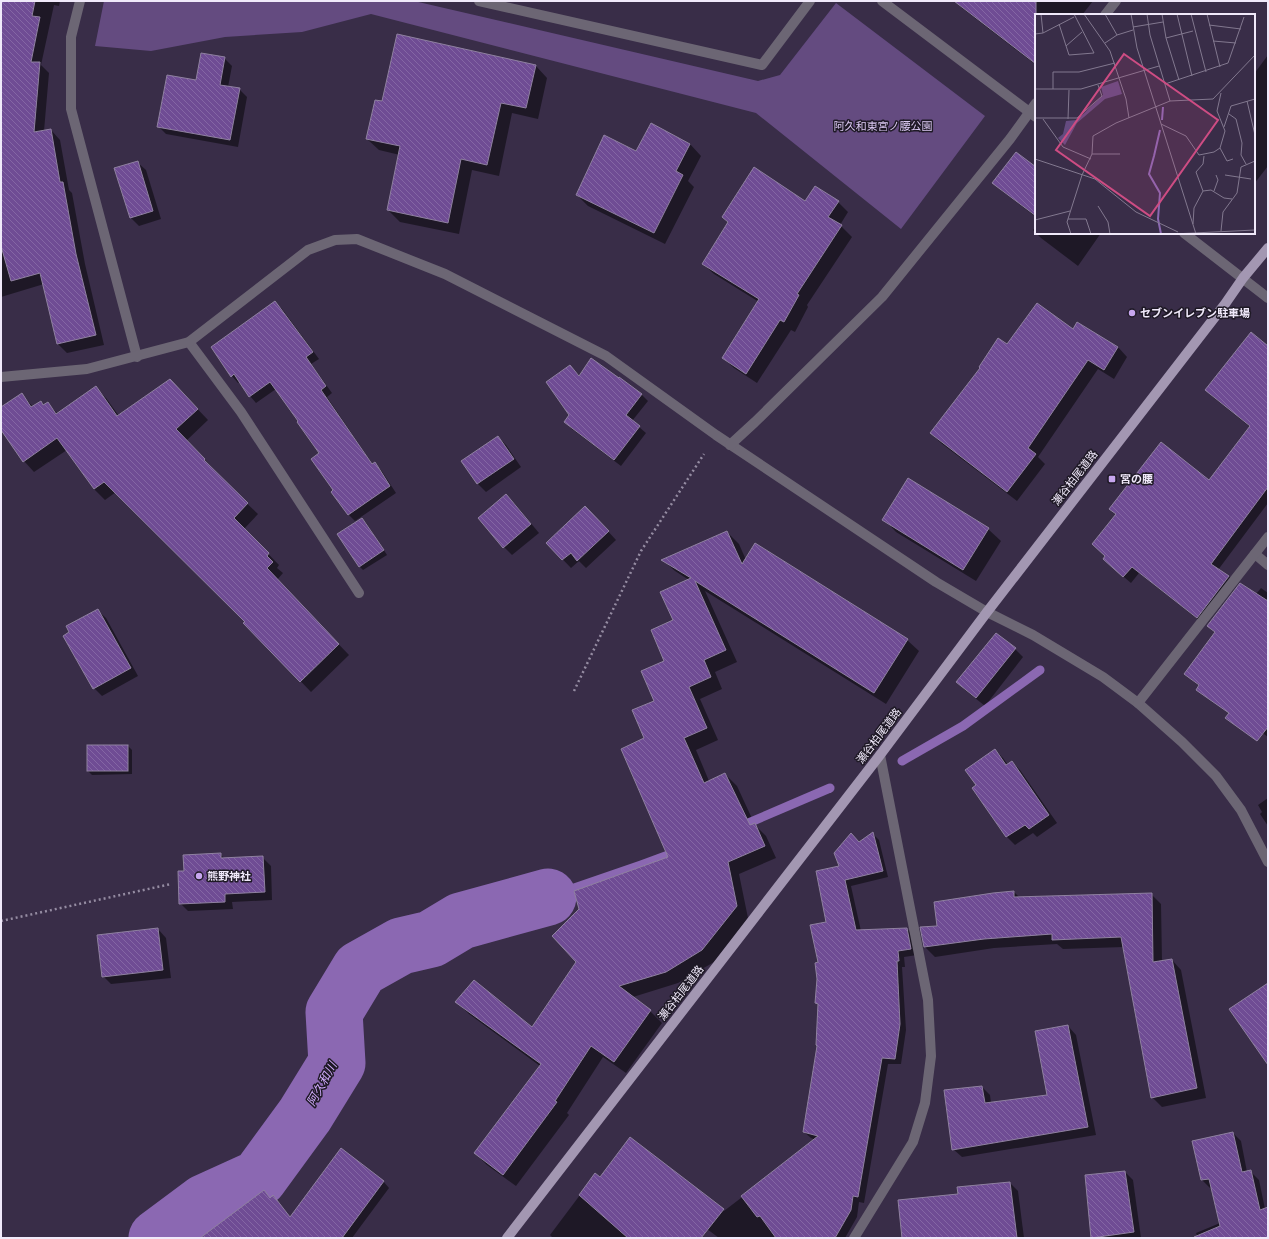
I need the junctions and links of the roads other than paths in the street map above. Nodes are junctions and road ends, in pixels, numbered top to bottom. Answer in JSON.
{"nodes":[{"id":1,"x":80,"y":1,"type":"edge"},
{"id":2,"x":479,"y":1,"type":"edge"},
{"id":3,"x":810,"y":1,"type":"edge"},
{"id":4,"x":882,"y":1,"type":"edge"},
{"id":5,"x":1116,"y":1,"type":"edge"},
{"id":6,"x":1106,"y":14,"type":"edge"},
{"id":7,"x":1033,"y":115,"type":"edge"},
{"id":8,"x":1185,"y":234,"type":"edge"},
{"id":9,"x":1268,"y":248,"type":"edge"},
{"id":10,"x":1243,"y":278,"type":"junction"},
{"id":11,"x":1268,"y":298,"type":"edge"},
{"id":12,"x":189,"y":342,"type":"junction"},
{"id":13,"x":137,"y":357,"type":"junction"},
{"id":14,"x":1,"y":377,"type":"edge"},
{"id":15,"x":730,"y":445,"type":"junction"},
{"id":16,"x":1268,"y":537,"type":"edge"},
{"id":17,"x":1255,"y":554,"type":"junction"},
{"id":18,"x":1268,"y":565,"type":"edge"},
{"id":19,"x":359,"y":593,"type":"dead end"},
{"id":20,"x":987,"y":612,"type":"junction"},
{"id":21,"x":1138,"y":703,"type":"junction"},
{"id":22,"x":880,"y":755,"type":"junction"},
{"id":23,"x":1268,"y":862,"type":"edge"},
{"id":24,"x":507,"y":1238,"type":"edge"},
{"id":25,"x":854,"y":1238,"type":"edge"}],
"edges":[{"from":1,"to":13,"type":"street"},
{"from":2,"to":3,"type":"street"},
{"from":4,"to":7,"type":"street"},
{"from":5,"to":6,"type":"street"},
{"from":7,"to":15,"type":"street"},
{"from":8,"to":10,"type":"street"},
{"from":9,"to":10,"type":"main road","name":"瀬谷柏尾道路"},
{"from":10,"to":11,"type":"street"},
{"from":10,"to":20,"type":"main road","name":"瀬谷柏尾道路"},
{"from":12,"to":13,"type":"street"},
{"from":12,"to":15,"type":"street"},
{"from":12,"to":19,"type":"street"},
{"from":13,"to":14,"type":"street"},
{"from":15,"to":20,"type":"street"},
{"from":16,"to":17,"type":"street"},
{"from":17,"to":18,"type":"street"},
{"from":17,"to":21,"type":"street"},
{"from":20,"to":21,"type":"street"},
{"from":20,"to":22,"type":"main road","name":"瀬谷柏尾道路"},
{"from":21,"to":23,"type":"street"},
{"from":22,"to":24,"type":"main road","name":"瀬谷柏尾道路"},
{"from":22,"to":25,"type":"street"}]}
